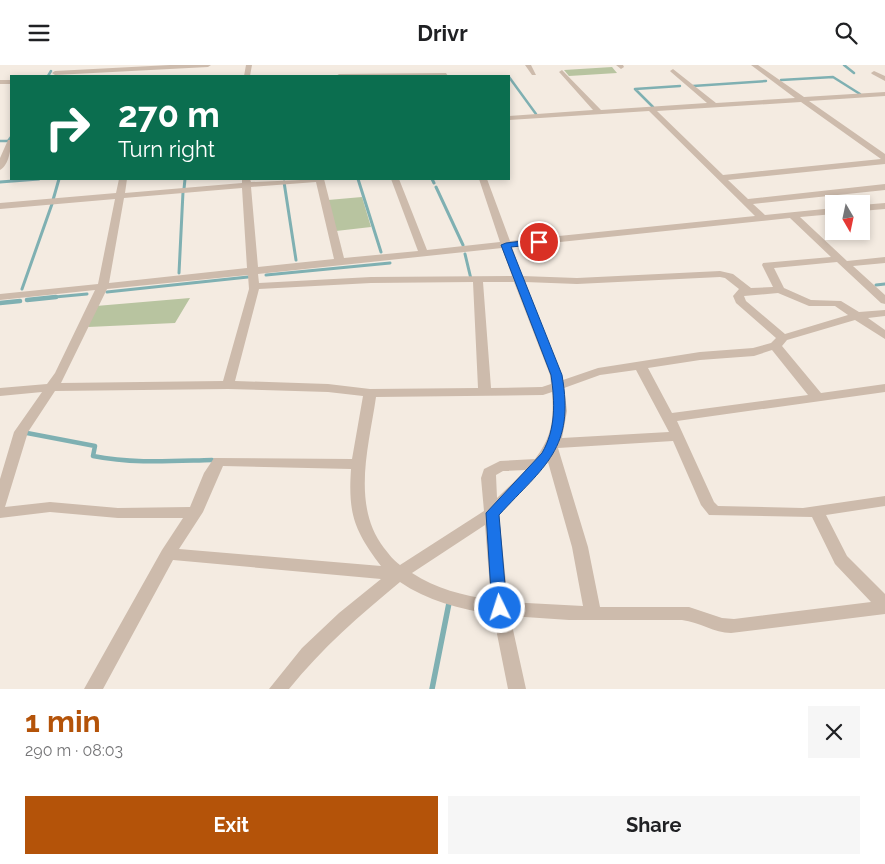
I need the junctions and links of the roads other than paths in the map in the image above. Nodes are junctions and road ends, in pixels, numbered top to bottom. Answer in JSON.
{"nodes":[{"id":1,"x":58,"y":65,"type":"edge"},
{"id":2,"x":208,"y":65,"type":"edge"},
{"id":3,"x":441,"y":65,"type":"edge"},
{"id":4,"x":528,"y":65,"type":"edge"},
{"id":5,"x":754,"y":65,"type":"edge"},
{"id":6,"x":673,"y":71,"type":"dead end"},
{"id":7,"x":562,"y":72,"type":"dead end"},
{"id":8,"x":874,"y":73,"type":"dead end"},
{"id":9,"x":54,"y":74,"type":"edge"},
{"id":10,"x":534,"y":74,"type":"dead end"},
{"id":11,"x":446,"y":75,"type":"edge"},
{"id":12,"x":885,"y":79,"type":"edge"},
{"id":13,"x":885,"y":94,"type":"edge"},
{"id":14,"x":800,"y":99,"type":"junction"},
{"id":15,"x":714,"y":105,"type":"junction"},
{"id":16,"x":651,"y":109,"type":"junction"},
{"id":17,"x":599,"y":112,"type":"junction"},
{"id":18,"x":510,"y":118,"type":"edge"},
{"id":19,"x":10,"y":145,"type":"edge"},
{"id":20,"x":885,"y":160,"type":"edge"},
{"id":21,"x":4,"y":161,"type":"edge"},
{"id":22,"x":721,"y":178,"type":"junction"},
{"id":23,"x":123,"y":180,"type":"edge"},
{"id":24,"x":294,"y":180,"type":"edge"},
{"id":25,"x":318,"y":180,"type":"edge"},
{"id":26,"x":395,"y":180,"type":"edge"},
{"id":27,"x":483,"y":180,"type":"edge"},
{"id":28,"x":246,"y":182,"type":"edge"},
{"id":29,"x":885,"y":187,"type":"edge"},
{"id":30,"x":119,"y":196,"type":"junction"},
{"id":31,"x":746,"y":202,"type":"junction"},
{"id":32,"x":885,"y":205,"type":"edge"},
{"id":33,"x":0,"y":206,"type":"edge"},
{"id":34,"x":870,"y":207,"type":"edge"},
{"id":35,"x":825,"y":212,"type":"edge"},
{"id":36,"x":792,"y":215,"type":"junction"},
{"id":37,"x":762,"y":218,"type":"junction"},
{"id":38,"x":506,"y":245,"type":"junction"},
{"id":39,"x":424,"y":253,"type":"junction"},
{"id":40,"x":885,"y":260,"type":"edge"},
{"id":41,"x":842,"y":261,"type":"junction"},
{"id":42,"x":340,"y":262,"type":"junction"},
{"id":43,"x":252,"y":271,"type":"junction"},
{"id":44,"x":518,"y":279,"type":"junction"},
{"id":45,"x":478,"y":281,"type":"junction"},
{"id":46,"x":103,"y":286,"type":"junction"},
{"id":47,"x":254,"y":286,"type":"junction"},
{"id":48,"x":780,"y":290,"type":"junction"},
{"id":49,"x":748,"y":291,"type":"junction"},
{"id":50,"x":0,"y":297,"type":"edge"},
{"id":51,"x":885,"y":301,"type":"edge"},
{"id":52,"x":885,"y":313,"type":"edge"},
{"id":53,"x":857,"y":315,"type":"junction"},
{"id":54,"x":885,"y":335,"type":"edge"},
{"id":55,"x":779,"y":342,"type":"junction"},
{"id":56,"x":641,"y":367,"type":"junction"},
{"id":57,"x":228,"y":385,"type":"junction"},
{"id":58,"x":559,"y":386,"type":"junction"},
{"id":59,"x":53,"y":387,"type":"junction"},
{"id":60,"x":885,"y":388,"type":"edge"},
{"id":61,"x":0,"y":392,"type":"edge"},
{"id":62,"x":486,"y":392,"type":"junction"},
{"id":63,"x":370,"y":393,"type":"junction"},
{"id":64,"x":818,"y":398,"type":"junction"},
{"id":65,"x":667,"y":418,"type":"junction"},
{"id":66,"x":678,"y":436,"type":"junction"},
{"id":67,"x":552,"y":446,"type":"junction"},
{"id":68,"x":540,"y":464,"type":"junction"},
{"id":69,"x":357,"y":465,"type":"junction"},
{"id":70,"x":885,"y":501,"type":"edge"},
{"id":71,"x":0,"y":503,"type":"edge"},
{"id":72,"x":816,"y":511,"type":"junction"},
{"id":73,"x":195,"y":512,"type":"junction"},
{"id":74,"x":0,"y":513,"type":"edge"},
{"id":75,"x":492,"y":513,"type":"junction"},
{"id":76,"x":168,"y":554,"type":"junction"},
{"id":77,"x":398,"y":574,"type":"junction"},
{"id":78,"x":885,"y":606,"type":"edge"},
{"id":79,"x":500,"y":608,"type":"junction"},
{"id":80,"x":594,"y":613,"type":"junction"},
{"id":81,"x":93,"y":689,"type":"edge"},
{"id":82,"x":278,"y":689,"type":"edge"},
{"id":83,"x":517,"y":689,"type":"edge"}],
"edges":[{"from":1,"to":9,"type":"street"},
{"from":2,"to":9,"type":"street"},
{"from":3,"to":11,"type":"street"},
{"from":4,"to":10,"type":"street"},
{"from":5,"to":14,"type":"street"},
{"from":6,"to":15,"type":"street"},
{"from":7,"to":17,"type":"street"},
{"from":8,"to":12,"type":"street"},
{"from":13,"to":14,"type":"street"},
{"from":14,"to":15,"type":"street"},
{"from":14,"to":20,"type":"street"},
{"from":15,"to":16,"type":"street"},
{"from":16,"to":17,"type":"street"},
{"from":16,"to":22,"type":"street"},
{"from":17,"to":18,"type":"street"},
{"from":19,"to":21,"type":"street"},
{"from":20,"to":22,"type":"street"},
{"from":22,"to":31,"type":"street"},
{"from":23,"to":30,"type":"street"},
{"from":24,"to":28,"type":"street"},
{"from":25,"to":42,"type":"street"},
{"from":26,"to":39,"type":"street"},
{"from":27,"to":38,"type":"street"},
{"from":28,"to":30,"type":"street"},
{"from":28,"to":43,"type":"street"},
{"from":29,"to":31,"type":"street"},
{"from":30,"to":33,"type":"street"},
{"from":30,"to":46,"type":"street"},
{"from":31,"to":37,"type":"street"},
{"from":32,"to":34,"type":"street"},
{"from":35,"to":36,"type":"street"},
{"from":36,"to":37,"type":"street"},
{"from":36,"to":41,"type":"street"},
{"from":37,"to":38,"type":"street"},
{"from":38,"to":39,"type":"street"},
{"from":38,"to":44,"type":"street"},
{"from":39,"to":42,"type":"street"},
{"from":40,"to":41,"type":"street"},
{"from":41,"to":48,"type":"street"},
{"from":41,"to":51,"type":"street"},
{"from":42,"to":43,"type":"street"},
{"from":43,"to":46,"type":"street"},
{"from":43,"to":47,"type":"street"},
{"from":44,"to":45,"type":"street"},
{"from":44,"to":49,"type":"street"},
{"from":44,"to":58,"type":"street"},
{"from":45,"to":47,"type":"street"},
{"from":45,"to":62,"type":"street"},
{"from":46,"to":50,"type":"street"},
{"from":46,"to":59,"type":"street"},
{"from":47,"to":57,"type":"street"},
{"from":48,"to":49,"type":"street"},
{"from":48,"to":53,"type":"street"},
{"from":49,"to":55,"type":"street"},
{"from":52,"to":53,"type":"street"},
{"from":53,"to":54,"type":"street"},
{"from":53,"to":55,"type":"street"},
{"from":55,"to":56,"type":"street"},
{"from":55,"to":64,"type":"street"},
{"from":56,"to":58,"type":"street"},
{"from":56,"to":65,"type":"street"},
{"from":57,"to":59,"type":"street"},
{"from":57,"to":63,"type":"street"},
{"from":58,"to":62,"type":"street"},
{"from":58,"to":67,"type":"street"},
{"from":59,"to":61,"type":"street"},
{"from":59,"to":71,"type":"street"},
{"from":60,"to":64,"type":"street"},
{"from":62,"to":63,"type":"street"},
{"from":63,"to":69,"type":"street"},
{"from":64,"to":65,"type":"street"},
{"from":65,"to":66,"type":"street"},
{"from":66,"to":67,"type":"street"},
{"from":66,"to":72,"type":"street"},
{"from":67,"to":68,"type":"street"},
{"from":67,"to":80,"type":"street"},
{"from":68,"to":75,"type":"street"},
{"from":68,"to":75,"type":"street"},
{"from":69,"to":73,"type":"street"},
{"from":69,"to":77,"type":"street"},
{"from":70,"to":72,"type":"street"},
{"from":72,"to":78,"type":"street"},
{"from":73,"to":74,"type":"street"},
{"from":73,"to":76,"type":"street"},
{"from":75,"to":77,"type":"street"},
{"from":75,"to":79,"type":"street"},
{"from":76,"to":77,"type":"street"},
{"from":76,"to":81,"type":"street"},
{"from":77,"to":79,"type":"street"},
{"from":77,"to":82,"type":"street"},
{"from":78,"to":80,"type":"street"},
{"from":79,"to":80,"type":"street"},
{"from":79,"to":83,"type":"street"}]}
